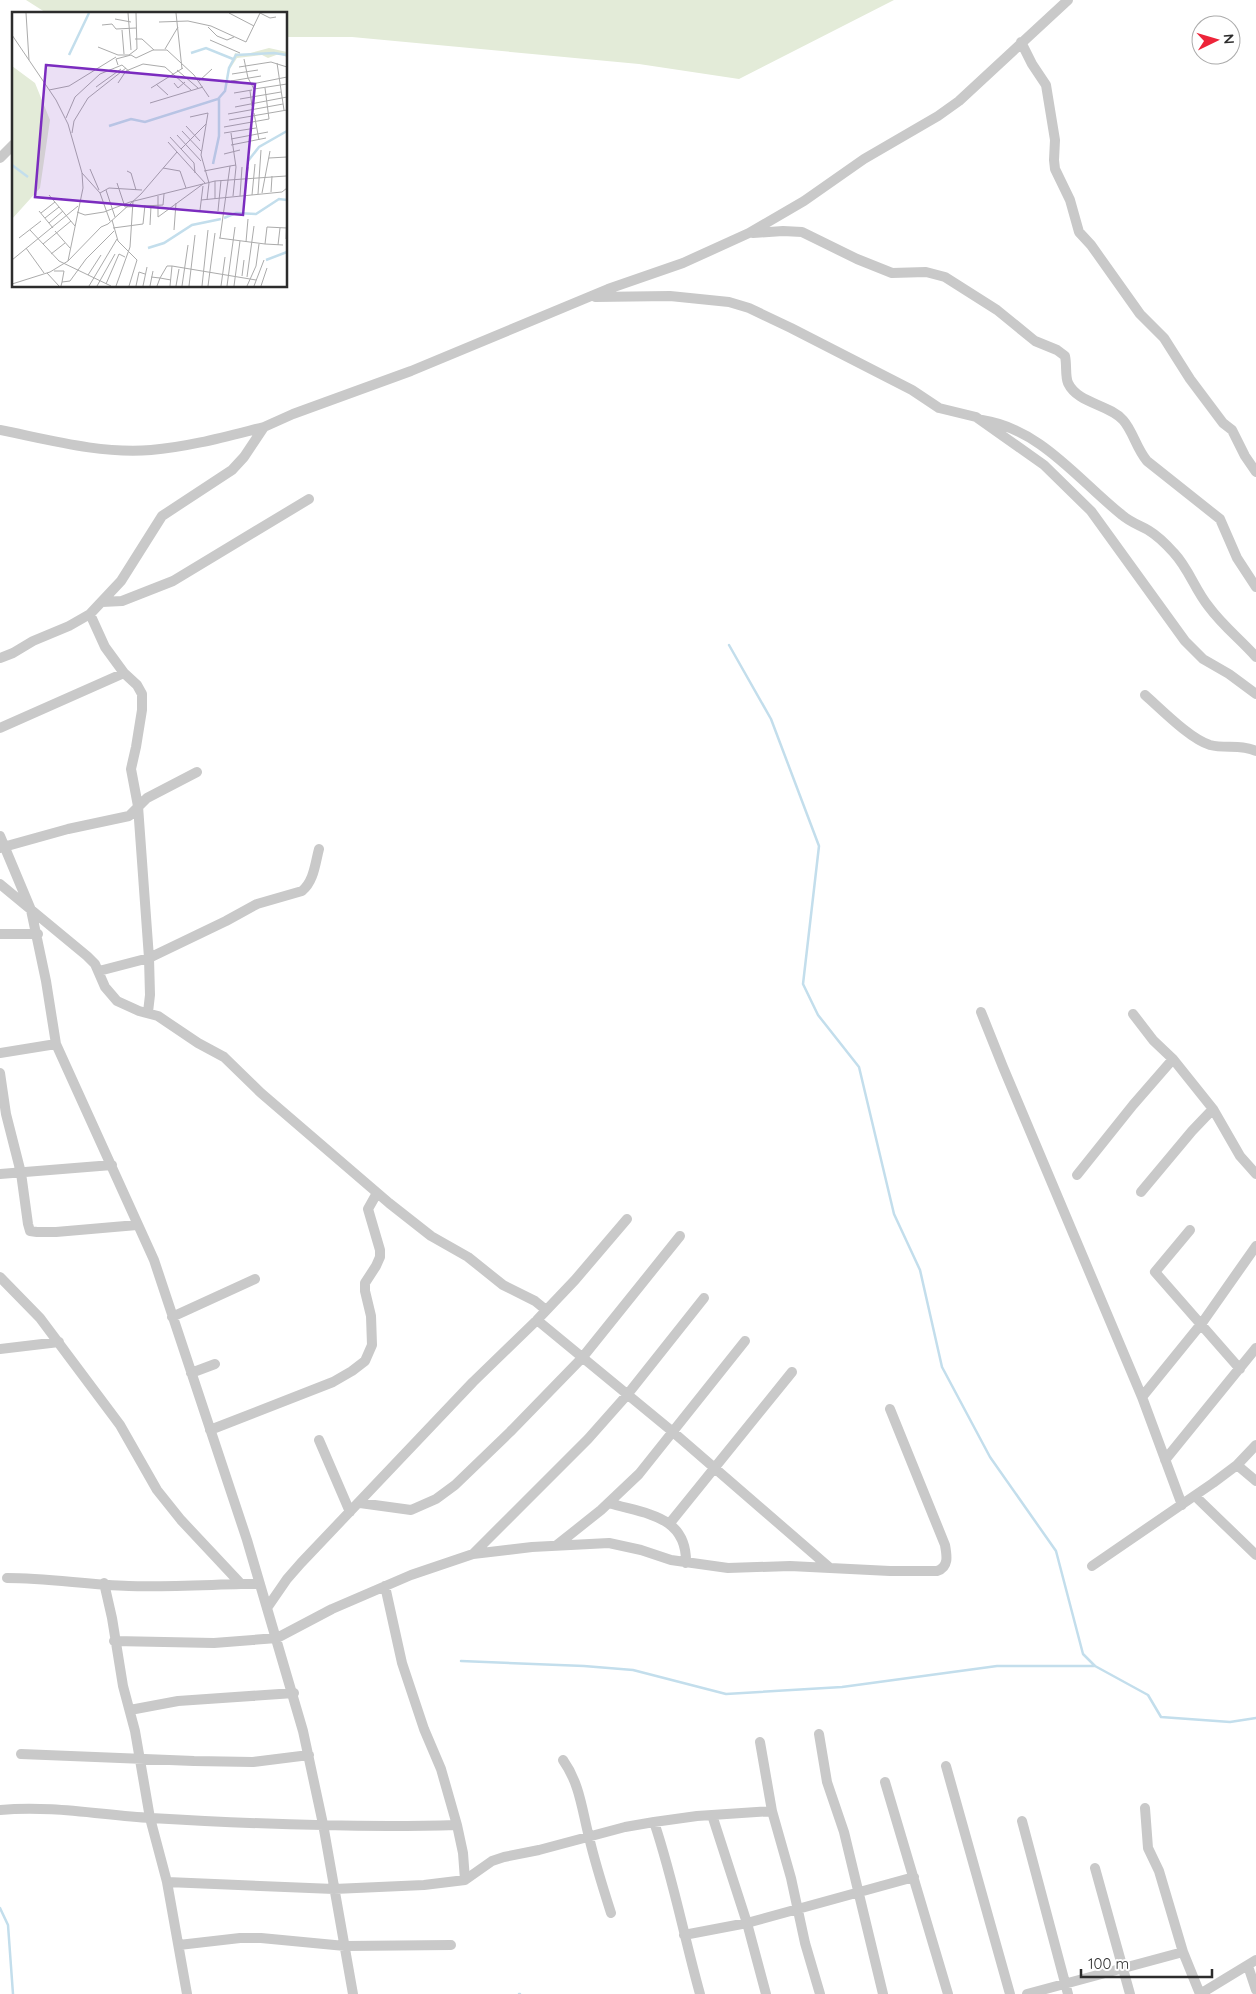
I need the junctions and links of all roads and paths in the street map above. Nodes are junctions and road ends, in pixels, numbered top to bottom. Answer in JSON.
{"nodes":[{"id":1,"x":1068,"y":0,"type":"edge"},
{"id":2,"x":1021,"y":42,"type":"junction"},
{"id":3,"x":12,"y":146,"type":"edge"},
{"id":4,"x":0,"y":158,"type":"edge"},
{"id":5,"x":749,"y":233,"type":"junction"},
{"id":6,"x":589,"y":297,"type":"junction"},
{"id":7,"x":979,"y":419,"type":"junction"},
{"id":8,"x":264,"y":427,"type":"junction"},
{"id":9,"x":0,"y":430,"type":"edge"},
{"id":10,"x":1256,"y":472,"type":"edge"},
{"id":11,"x":309,"y":499,"type":"dead end"},
{"id":12,"x":1256,"y":587,"type":"edge"},
{"id":13,"x":102,"y":602,"type":"junction"},
{"id":14,"x":90,"y":614,"type":"junction"},
{"id":15,"x":1256,"y":657,"type":"edge"},
{"id":16,"x":0,"y":658,"type":"edge"},
{"id":17,"x":124,"y":673,"type":"junction"},
{"id":18,"x":1256,"y":694,"type":"edge"},
{"id":19,"x":1145,"y":695,"type":"dead end"},
{"id":20,"x":0,"y":728,"type":"edge"},
{"id":21,"x":1256,"y":751,"type":"edge"},
{"id":22,"x":198,"y":772,"type":"dead end"},
{"id":23,"x":138,"y":806,"type":"junction"},
{"id":24,"x":2,"y":843,"type":"edge"},
{"id":25,"x":319,"y":850,"type":"dead end"},
{"id":26,"x":0,"y":884,"type":"edge"},
{"id":27,"x":31,"y":910,"type":"junction"},
{"id":28,"x":0,"y":934,"type":"edge"},
{"id":29,"x":38,"y":934,"type":"junction"},
{"id":30,"x":149,"y":958,"type":"junction"},
{"id":31,"x":99,"y":971,"type":"junction"},
{"id":32,"x":148,"y":1012,"type":"junction"},
{"id":33,"x":981,"y":1012,"type":"dead end"},
{"id":34,"x":1133,"y":1014,"type":"dead end"},
{"id":35,"x":56,"y":1044,"type":"junction"},
{"id":36,"x":0,"y":1053,"type":"edge"},
{"id":37,"x":1173,"y":1059,"type":"junction"},
{"id":38,"x":0,"y":1073,"type":"edge"},
{"id":39,"x":1213,"y":1109,"type":"junction"},
{"id":40,"x":3,"y":1114,"type":"edge"},
{"id":41,"x":112,"y":1165,"type":"junction"},
{"id":42,"x":22,"y":1172,"type":"junction"},
{"id":43,"x":0,"y":1174,"type":"edge"},
{"id":44,"x":1256,"y":1174,"type":"edge"},
{"id":45,"x":1077,"y":1175,"type":"dead end"},
{"id":46,"x":1141,"y":1192,"type":"dead end"},
{"id":47,"x":376,"y":1193,"type":"junction"},
{"id":48,"x":627,"y":1219,"type":"dead end"},
{"id":49,"x":137,"y":1225,"type":"junction"},
{"id":50,"x":1190,"y":1230,"type":"dead end"},
{"id":51,"x":680,"y":1236,"type":"dead end"},
{"id":52,"x":1256,"y":1246,"type":"edge"},
{"id":53,"x":0,"y":1277,"type":"edge"},
{"id":54,"x":255,"y":1279,"type":"dead end"},
{"id":55,"x":704,"y":1298,"type":"dead end"},
{"id":56,"x":546,"y":1310,"type":"junction"},
{"id":57,"x":172,"y":1318,"type":"junction"},
{"id":58,"x":537,"y":1320,"type":"junction"},
{"id":59,"x":1202,"y":1323,"type":"junction"},
{"id":60,"x":745,"y":1341,"type":"dead end"},
{"id":61,"x":59,"y":1342,"type":"junction"},
{"id":62,"x":1256,"y":1348,"type":"edge"},
{"id":63,"x":0,"y":1349,"type":"edge"},
{"id":64,"x":582,"y":1358,"type":"junction"},
{"id":65,"x":215,"y":1364,"type":"dead end"},
{"id":66,"x":1240,"y":1369,"type":"junction"},
{"id":67,"x":792,"y":1372,"type":"dead end"},
{"id":68,"x":191,"y":1373,"type":"junction"},
{"id":69,"x":627,"y":1395,"type":"junction"},
{"id":70,"x":1142,"y":1397,"type":"junction"},
{"id":71,"x":890,"y":1409,"type":"dead end"},
{"id":72,"x":210,"y":1430,"type":"junction"},
{"id":73,"x":673,"y":1432,"type":"junction"},
{"id":74,"x":319,"y":1440,"type":"dead end"},
{"id":75,"x":1256,"y":1445,"type":"edge"},
{"id":76,"x":1165,"y":1460,"type":"junction"},
{"id":77,"x":1237,"y":1465,"type":"junction"},
{"id":78,"x":714,"y":1467,"type":"junction"},
{"id":79,"x":1256,"y":1481,"type":"edge"},
{"id":80,"x":1195,"y":1496,"type":"junction"},
{"id":81,"x":360,"y":1503,"type":"junction"},
{"id":82,"x":609,"y":1503,"type":"junction"},
{"id":83,"x":1182,"y":1505,"type":"junction"},
{"id":84,"x":350,"y":1512,"type":"junction"},
{"id":85,"x":670,"y":1523,"type":"junction"},
{"id":86,"x":557,"y":1545,"type":"junction"},
{"id":87,"x":473,"y":1554,"type":"junction"},
{"id":88,"x":1256,"y":1555,"type":"edge"},
{"id":89,"x":686,"y":1563,"type":"junction"},
{"id":90,"x":1092,"y":1566,"type":"dead end"},
{"id":91,"x":830,"y":1568,"type":"junction"},
{"id":92,"x":7,"y":1578,"type":"dead end"},
{"id":93,"x":104,"y":1584,"type":"junction"},
{"id":94,"x":240,"y":1584,"type":"junction"},
{"id":95,"x":260,"y":1584,"type":"junction"},
{"id":96,"x":385,"y":1586,"type":"junction"},
{"id":97,"x":267,"y":1608,"type":"junction"},
{"id":98,"x":277,"y":1638,"type":"junction"},
{"id":99,"x":114,"y":1641,"type":"junction"},
{"id":100,"x":294,"y":1693,"type":"junction"},
{"id":101,"x":130,"y":1710,"type":"junction"},
{"id":102,"x":819,"y":1734,"type":"dead end"},
{"id":103,"x":760,"y":1742,"type":"dead end"},
{"id":104,"x":21,"y":1754,"type":"dead end"},
{"id":105,"x":309,"y":1755,"type":"junction"},
{"id":106,"x":139,"y":1759,"type":"junction"},
{"id":107,"x":563,"y":1760,"type":"dead end"},
{"id":108,"x":946,"y":1766,"type":"dead end"},
{"id":109,"x":885,"y":1782,"type":"dead end"},
{"id":110,"x":1145,"y":1808,"type":"dead end"},
{"id":111,"x":0,"y":1810,"type":"edge"},
{"id":112,"x":772,"y":1811,"type":"junction"},
{"id":113,"x":712,"y":1815,"type":"junction"},
{"id":114,"x":150,"y":1818,"type":"junction"},
{"id":115,"x":1022,"y":1821,"type":"dead end"},
{"id":116,"x":654,"y":1822,"type":"junction"},
{"id":117,"x":323,"y":1824,"type":"junction"},
{"id":118,"x":457,"y":1825,"type":"junction"},
{"id":119,"x":589,"y":1838,"type":"junction"},
{"id":120,"x":1095,"y":1868,"type":"dead end"},
{"id":121,"x":914,"y":1877,"type":"junction"},
{"id":122,"x":464,"y":1880,"type":"junction"},
{"id":123,"x":167,"y":1882,"type":"junction"},
{"id":124,"x":334,"y":1889,"type":"junction"},
{"id":125,"x":859,"y":1891,"type":"junction"},
{"id":126,"x":798,"y":1909,"type":"junction"},
{"id":127,"x":611,"y":1913,"type":"dead end"},
{"id":128,"x":747,"y":1923,"type":"junction"},
{"id":129,"x":684,"y":1936,"type":"junction"},
{"id":130,"x":179,"y":1945,"type":"junction"},
{"id":131,"x":451,"y":1945,"type":"dead end"},
{"id":132,"x":345,"y":1946,"type":"junction"},
{"id":133,"x":1183,"y":1952,"type":"junction"},
{"id":134,"x":1252,"y":1963,"type":"edge"},
{"id":135,"x":1123,"y":1968,"type":"junction"},
{"id":136,"x":1067,"y":1989,"type":"edge"},
{"id":137,"x":1256,"y":1990,"type":"edge"},
{"id":138,"x":187,"y":1994,"type":"edge"},
{"id":139,"x":354,"y":1994,"type":"edge"},
{"id":140,"x":700,"y":1994,"type":"edge"},
{"id":141,"x":766,"y":1994,"type":"edge"},
{"id":142,"x":820,"y":1994,"type":"edge"},
{"id":143,"x":883,"y":1994,"type":"edge"},
{"id":144,"x":948,"y":1994,"type":"edge"},
{"id":145,"x":1010,"y":1994,"type":"edge"},
{"id":146,"x":1027,"y":1994,"type":"edge"},
{"id":147,"x":1130,"y":1994,"type":"edge"},
{"id":148,"x":1200,"y":1994,"type":"edge"}],
"edges":[{"from":1,"to":2,"type":"street"},
{"from":2,"to":5,"type":"street"},
{"from":2,"to":10,"type":"street"},
{"from":3,"to":4,"type":"street"},
{"from":5,"to":6,"type":"street"},
{"from":5,"to":12,"type":"street"},
{"from":6,"to":7,"type":"street"},
{"from":6,"to":8,"type":"street"},
{"from":7,"to":15,"type":"street"},
{"from":7,"to":18,"type":"street"},
{"from":8,"to":9,"type":"street"},
{"from":8,"to":13,"type":"street"},
{"from":11,"to":13,"type":"street"},
{"from":13,"to":14,"type":"street"},
{"from":14,"to":16,"type":"street"},
{"from":14,"to":17,"type":"street"},
{"from":17,"to":20,"type":"street"},
{"from":17,"to":23,"type":"street"},
{"from":19,"to":21,"type":"street"},
{"from":22,"to":23,"type":"street"},
{"from":23,"to":24,"type":"street"},
{"from":23,"to":30,"type":"street"},
{"from":24,"to":27,"type":"street"},
{"from":25,"to":30,"type":"street"},
{"from":26,"to":27,"type":"street"},
{"from":27,"to":29,"type":"street"},
{"from":27,"to":31,"type":"street"},
{"from":28,"to":29,"type":"street"},
{"from":29,"to":35,"type":"street"},
{"from":30,"to":31,"type":"street"},
{"from":30,"to":32,"type":"street"},
{"from":31,"to":32,"type":"street"},
{"from":32,"to":47,"type":"street"},
{"from":33,"to":70,"type":"street"},
{"from":34,"to":37,"type":"street"},
{"from":35,"to":36,"type":"street"},
{"from":35,"to":41,"type":"street"},
{"from":37,"to":39,"type":"street"},
{"from":37,"to":45,"type":"street"},
{"from":38,"to":40,"type":"street"},
{"from":39,"to":44,"type":"street"},
{"from":39,"to":46,"type":"street"},
{"from":40,"to":42,"type":"street"},
{"from":41,"to":42,"type":"street"},
{"from":41,"to":49,"type":"street"},
{"from":42,"to":43,"type":"street"},
{"from":42,"to":49,"type":"street"},
{"from":47,"to":56,"type":"street"},
{"from":47,"to":72,"type":"street"},
{"from":48,"to":56,"type":"street"},
{"from":49,"to":57,"type":"street"},
{"from":50,"to":59,"type":"street"},
{"from":51,"to":64,"type":"street"},
{"from":52,"to":59,"type":"street"},
{"from":53,"to":61,"type":"street"},
{"from":54,"to":57,"type":"street"},
{"from":55,"to":69,"type":"street"},
{"from":56,"to":58,"type":"street"},
{"from":57,"to":68,"type":"street"},
{"from":58,"to":64,"type":"street"},
{"from":58,"to":81,"type":"street"},
{"from":59,"to":66,"type":"street"},
{"from":59,"to":70,"type":"street"},
{"from":60,"to":73,"type":"street"},
{"from":61,"to":63,"type":"street"},
{"from":61,"to":94,"type":"street"},
{"from":62,"to":66,"type":"street"},
{"from":64,"to":69,"type":"street"},
{"from":64,"to":81,"type":"street"},
{"from":65,"to":68,"type":"street"},
{"from":66,"to":76,"type":"street"},
{"from":67,"to":78,"type":"street"},
{"from":68,"to":72,"type":"street"},
{"from":69,"to":73,"type":"street"},
{"from":69,"to":87,"type":"street"},
{"from":70,"to":76,"type":"street"},
{"from":71,"to":91,"type":"street"},
{"from":72,"to":95,"type":"street"},
{"from":73,"to":78,"type":"street"},
{"from":73,"to":82,"type":"street"},
{"from":74,"to":84,"type":"street"},
{"from":75,"to":77,"type":"street"},
{"from":76,"to":83,"type":"street"},
{"from":77,"to":79,"type":"street"},
{"from":77,"to":80,"type":"street"},
{"from":78,"to":85,"type":"street"},
{"from":78,"to":91,"type":"street"},
{"from":80,"to":83,"type":"street"},
{"from":80,"to":88,"type":"street"},
{"from":81,"to":84,"type":"street"},
{"from":82,"to":85,"type":"street"},
{"from":82,"to":86,"type":"street"},
{"from":83,"to":90,"type":"street"},
{"from":84,"to":97,"type":"street"},
{"from":85,"to":89,"type":"street"},
{"from":86,"to":87,"type":"street"},
{"from":86,"to":89,"type":"street"},
{"from":87,"to":96,"type":"street"},
{"from":89,"to":91,"type":"street"},
{"from":92,"to":93,"type":"street"},
{"from":93,"to":94,"type":"street"},
{"from":93,"to":99,"type":"street"},
{"from":94,"to":95,"type":"street"},
{"from":95,"to":97,"type":"street"},
{"from":96,"to":98,"type":"street"},
{"from":96,"to":118,"type":"street"},
{"from":97,"to":98,"type":"street"},
{"from":98,"to":99,"type":"street"},
{"from":98,"to":100,"type":"street"},
{"from":99,"to":101,"type":"street"},
{"from":100,"to":101,"type":"street"},
{"from":100,"to":105,"type":"street"},
{"from":101,"to":106,"type":"street"},
{"from":102,"to":125,"type":"street"},
{"from":103,"to":112,"type":"street"},
{"from":104,"to":106,"type":"street"},
{"from":105,"to":106,"type":"street"},
{"from":105,"to":117,"type":"street"},
{"from":106,"to":114,"type":"street"},
{"from":107,"to":119,"type":"street"},
{"from":108,"to":145,"type":"street"},
{"from":109,"to":121,"type":"street"},
{"from":110,"to":133,"type":"street"},
{"from":111,"to":114,"type":"street"},
{"from":112,"to":113,"type":"street"},
{"from":112,"to":126,"type":"street"},
{"from":113,"to":116,"type":"street"},
{"from":113,"to":128,"type":"street"},
{"from":114,"to":117,"type":"street"},
{"from":114,"to":123,"type":"street"},
{"from":115,"to":136,"type":"street"},
{"from":116,"to":119,"type":"street"},
{"from":116,"to":129,"type":"street"},
{"from":117,"to":118,"type":"street"},
{"from":117,"to":124,"type":"street"},
{"from":118,"to":122,"type":"street"},
{"from":119,"to":122,"type":"street"},
{"from":119,"to":127,"type":"street"},
{"from":120,"to":135,"type":"street"},
{"from":121,"to":125,"type":"street"},
{"from":121,"to":144,"type":"street"},
{"from":122,"to":124,"type":"street"},
{"from":123,"to":124,"type":"street"},
{"from":123,"to":130,"type":"street"},
{"from":124,"to":132,"type":"street"},
{"from":125,"to":126,"type":"street"},
{"from":125,"to":143,"type":"street"},
{"from":126,"to":128,"type":"street"},
{"from":126,"to":142,"type":"street"},
{"from":128,"to":129,"type":"street"},
{"from":128,"to":141,"type":"street"},
{"from":129,"to":140,"type":"street"},
{"from":130,"to":132,"type":"street"},
{"from":130,"to":138,"type":"street"},
{"from":131,"to":132,"type":"street"},
{"from":132,"to":139,"type":"street"},
{"from":133,"to":135,"type":"street"},
{"from":133,"to":148,"type":"street"},
{"from":134,"to":137,"type":"street"},
{"from":134,"to":148,"type":"street"},
{"from":135,"to":136,"type":"street"},
{"from":135,"to":147,"type":"street"},
{"from":136,"to":146,"type":"street"}]}
